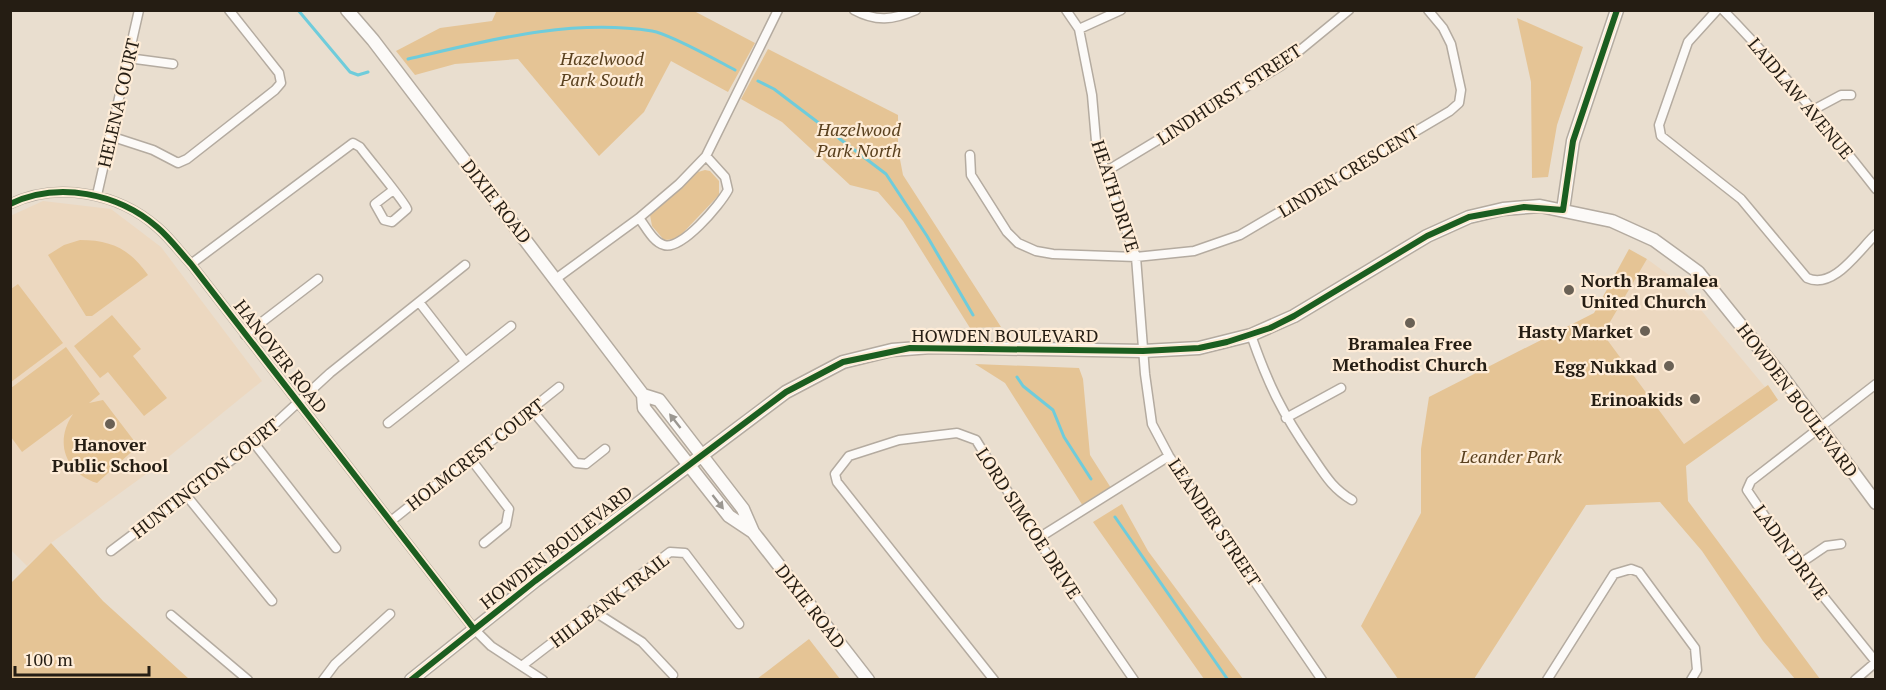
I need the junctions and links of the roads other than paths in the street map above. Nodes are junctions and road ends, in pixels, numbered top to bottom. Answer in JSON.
{"nodes":[{"id":1,"x":139,"y":10,"type":"edge"},
{"id":2,"x":229,"y":10,"type":"edge"},
{"id":3,"x":347,"y":10,"type":"edge"},
{"id":4,"x":778,"y":10,"type":"edge"},
{"id":5,"x":854,"y":10,"type":"edge"},
{"id":6,"x":916,"y":10,"type":"edge"},
{"id":7,"x":1066,"y":10,"type":"edge"},
{"id":8,"x":1121,"y":10,"type":"edge"},
{"id":9,"x":1349,"y":10,"type":"edge"},
{"id":10,"x":1428,"y":10,"type":"edge"},
{"id":11,"x":1617,"y":10,"type":"edge"},
{"id":12,"x":1717,"y":10,"type":"edge"},
{"id":13,"x":1723,"y":10,"type":"edge"},
{"id":14,"x":1079,"y":29,"type":"junction"},
{"id":15,"x":128,"y":58,"type":"junction"},
{"id":16,"x":174,"y":64,"type":"dead end"},
{"id":17,"x":1851,"y":94,"type":"dead end"},
{"id":18,"x":1813,"y":111,"type":"junction"},
{"id":19,"x":110,"y":136,"type":"junction"},
{"id":20,"x":970,"y":155,"type":"dead end"},
{"id":21,"x":706,"y":156,"type":"junction"},
{"id":22,"x":1106,"y":172,"type":"junction"},
{"id":23,"x":1875,"y":189,"type":"edge"},
{"id":24,"x":392,"y":191,"type":"dead end"},
{"id":25,"x":97,"y":195,"type":"junction"},
{"id":26,"x":10,"y":204,"type":"edge"},
{"id":27,"x":1563,"y":210,"type":"junction"},
{"id":28,"x":639,"y":218,"type":"junction"},
{"id":29,"x":1875,"y":234,"type":"edge"},
{"id":30,"x":1136,"y":257,"type":"junction"},
{"id":31,"x":191,"y":264,"type":"junction"},
{"id":32,"x":465,"y":265,"type":"dead end"},
{"id":33,"x":557,"y":278,"type":"junction"},
{"id":34,"x":318,"y":279,"type":"dead end"},
{"id":35,"x":419,"y":302,"type":"junction"},
{"id":36,"x":511,"y":326,"type":"dead end"},
{"id":37,"x":246,"y":335,"type":"junction"},
{"id":38,"x":1251,"y":335,"type":"junction"},
{"id":39,"x":1143,"y":351,"type":"junction"},
{"id":40,"x":464,"y":360,"type":"junction"},
{"id":41,"x":1875,"y":384,"type":"edge"},
{"id":42,"x":559,"y":387,"type":"dead end"},
{"id":43,"x":1341,"y":388,"type":"dead end"},
{"id":44,"x":643,"y":395,"type":"junction"},
{"id":45,"x":298,"y":403,"type":"junction"},
{"id":46,"x":531,"y":409,"type":"junction"},
{"id":47,"x":1286,"y":418,"type":"junction"},
{"id":48,"x":388,"y":423,"type":"dead end"},
{"id":49,"x":1820,"y":428,"type":"junction"},
{"id":50,"x":254,"y":443,"type":"junction"},
{"id":51,"x":605,"y":450,"type":"dead end"},
{"id":52,"x":701,"y":455,"type":"junction"},
{"id":53,"x":1169,"y":456,"type":"junction"},
{"id":54,"x":470,"y":458,"type":"junction"},
{"id":55,"x":688,"y":464,"type":"junction"},
{"id":56,"x":186,"y":495,"type":"junction"},
{"id":57,"x":1352,"y":500,"type":"dead end"},
{"id":58,"x":1875,"y":503,"type":"edge"},
{"id":59,"x":391,"y":520,"type":"junction"},
{"id":60,"x":753,"y":532,"type":"junction"},
{"id":61,"x":1036,"y":539,"type":"junction"},
{"id":62,"x":484,"y":543,"type":"dead end"},
{"id":63,"x":1841,"y":544,"type":"dead end"},
{"id":64,"x":336,"y":549,"type":"dead end"},
{"id":65,"x":111,"y":551,"type":"dead end"},
{"id":66,"x":1798,"y":565,"type":"junction"},
{"id":67,"x":272,"y":601,"type":"dead end"},
{"id":68,"x":592,"y":610,"type":"junction"},
{"id":69,"x":390,"y":614,"type":"dead end"},
{"id":70,"x":171,"y":615,"type":"dead end"},
{"id":71,"x":739,"y":624,"type":"dead end"},
{"id":72,"x":474,"y":629,"type":"junction"},
{"id":73,"x":1875,"y":662,"type":"edge"},
{"id":74,"x":523,"y":665,"type":"junction"},
{"id":75,"x":673,"y":675,"type":"dead end"},
{"id":76,"x":248,"y":680,"type":"edge"},
{"id":77,"x":323,"y":680,"type":"edge"},
{"id":78,"x":411,"y":680,"type":"edge"},
{"id":79,"x":543,"y":680,"type":"edge"},
{"id":80,"x":868,"y":680,"type":"edge"},
{"id":81,"x":994,"y":680,"type":"edge"},
{"id":82,"x":1134,"y":680,"type":"edge"},
{"id":83,"x":1322,"y":680,"type":"edge"},
{"id":84,"x":1547,"y":680,"type":"edge"},
{"id":85,"x":1691,"y":680,"type":"edge"},
{"id":86,"x":1855,"y":680,"type":"edge"}],
"edges":[{"from":1,"to":15,"type":"street","name":"HELENA COURT"},
{"from":2,"to":19,"type":"street"},
{"from":3,"to":33,"type":"street","name":"DIXIE ROAD"},
{"from":4,"to":21,"type":"street"},
{"from":5,"to":6,"type":"street"},
{"from":7,"to":14,"type":"street","name":"HEATH DRIVE"},
{"from":8,"to":14,"type":"street"},
{"from":9,"to":22,"type":"street","name":"LINDHURST STREET"},
{"from":10,"to":30,"type":"street","name":"LINDEN CRESCENT"},
{"from":11,"to":27,"type":"street"},
{"from":12,"to":29,"type":"street"},
{"from":13,"to":18,"type":"street","name":"LAIDLAW AVENUE"},
{"from":14,"to":22,"type":"street","name":"HEATH DRIVE"},
{"from":15,"to":16,"type":"street"},
{"from":15,"to":19,"type":"street","name":"HELENA COURT"},
{"from":17,"to":18,"type":"street"},
{"from":18,"to":23,"type":"street","name":"LAIDLAW AVENUE"},
{"from":19,"to":25,"type":"street","name":"HELENA COURT"},
{"from":20,"to":30,"type":"street","name":"LINDEN CRESCENT"},
{"from":21,"to":28,"type":"street"},
{"from":21,"to":28,"type":"street"},
{"from":22,"to":30,"type":"street","name":"HEATH DRIVE"},
{"from":24,"to":31,"type":"street"},
{"from":25,"to":26,"type":"street","name":"HANOVER ROAD"},
{"from":25,"to":31,"type":"street","name":"HANOVER ROAD"},
{"from":27,"to":38,"type":"street","name":"HOWDEN BOULEVARD"},
{"from":27,"to":49,"type":"street","name":"HOWDEN BOULEVARD"},
{"from":28,"to":33,"type":"street"},
{"from":30,"to":39,"type":"street","name":"HEATH DRIVE"},
{"from":31,"to":37,"type":"street","name":"HANOVER ROAD"},
{"from":32,"to":35,"type":"street","name":"HUNTINGTON COURT"},
{"from":33,"to":44,"type":"street","name":"DIXIE ROAD"},
{"from":34,"to":37,"type":"street"},
{"from":35,"to":40,"type":"street"},
{"from":35,"to":45,"type":"street","name":"HUNTINGTON COURT"},
{"from":36,"to":40,"type":"street"},
{"from":37,"to":45,"type":"street","name":"HANOVER ROAD"},
{"from":38,"to":39,"type":"street","name":"HOWDEN BOULEVARD"},
{"from":38,"to":47,"type":"street"},
{"from":39,"to":52,"type":"street","name":"HOWDEN BOULEVARD"},
{"from":39,"to":53,"type":"street","name":"LEANDER STREET"},
{"from":40,"to":48,"type":"street"},
{"from":41,"to":49,"type":"street"},
{"from":42,"to":46,"type":"street","name":"HOLMCREST COURT"},
{"from":43,"to":47,"type":"street"},
{"from":52,"to":44,"type":"street","name":"DIXIE ROAD","one_way":true},
{"from":44,"to":55,"type":"street","name":"DIXIE ROAD"},
{"from":45,"to":50,"type":"street","name":"HUNTINGTON COURT"},
{"from":45,"to":59,"type":"street","name":"HANOVER ROAD"},
{"from":46,"to":51,"type":"street"},
{"from":46,"to":54,"type":"street","name":"HOLMCREST COURT"},
{"from":47,"to":57,"type":"street"},
{"from":49,"to":58,"type":"street","name":"HOWDEN BOULEVARD"},
{"from":49,"to":66,"type":"street","name":"LADIN DRIVE"},
{"from":50,"to":56,"type":"street","name":"HUNTINGTON COURT"},
{"from":50,"to":64,"type":"street"},
{"from":52,"to":55,"type":"street","name":"HOWDEN BOULEVARD"},
{"from":52,"to":60,"type":"street","name":"DIXIE ROAD"},
{"from":53,"to":61,"type":"street"},
{"from":53,"to":83,"type":"street","name":"LEANDER STREET"},
{"from":54,"to":59,"type":"street","name":"HOLMCREST COURT"},
{"from":54,"to":62,"type":"street"},
{"from":55,"to":60,"type":"street","name":"DIXIE ROAD","one_way":true},
{"from":55,"to":72,"type":"street","name":"HOWDEN BOULEVARD"},
{"from":56,"to":65,"type":"street","name":"HUNTINGTON COURT"},
{"from":56,"to":67,"type":"street"},
{"from":59,"to":72,"type":"street","name":"HANOVER ROAD"},
{"from":60,"to":80,"type":"street","name":"DIXIE ROAD"},
{"from":61,"to":81,"type":"street","name":"LORD SIMCOE DRIVE"},
{"from":61,"to":82,"type":"street","name":"LORD SIMCOE DRIVE"},
{"from":63,"to":66,"type":"street"},
{"from":66,"to":73,"type":"street","name":"LADIN DRIVE"},
{"from":68,"to":71,"type":"street","name":"HILLBANK TRAIL"},
{"from":68,"to":74,"type":"street","name":"HILLBANK TRAIL"},
{"from":68,"to":75,"type":"street"},
{"from":69,"to":77,"type":"street"},
{"from":70,"to":76,"type":"street"},
{"from":72,"to":74,"type":"street","name":"HANOVER ROAD"},
{"from":72,"to":78,"type":"street","name":"HOWDEN BOULEVARD"},
{"from":73,"to":86,"type":"street"},
{"from":74,"to":79,"type":"street","name":"HANOVER ROAD"},
{"from":84,"to":85,"type":"street"}]}
